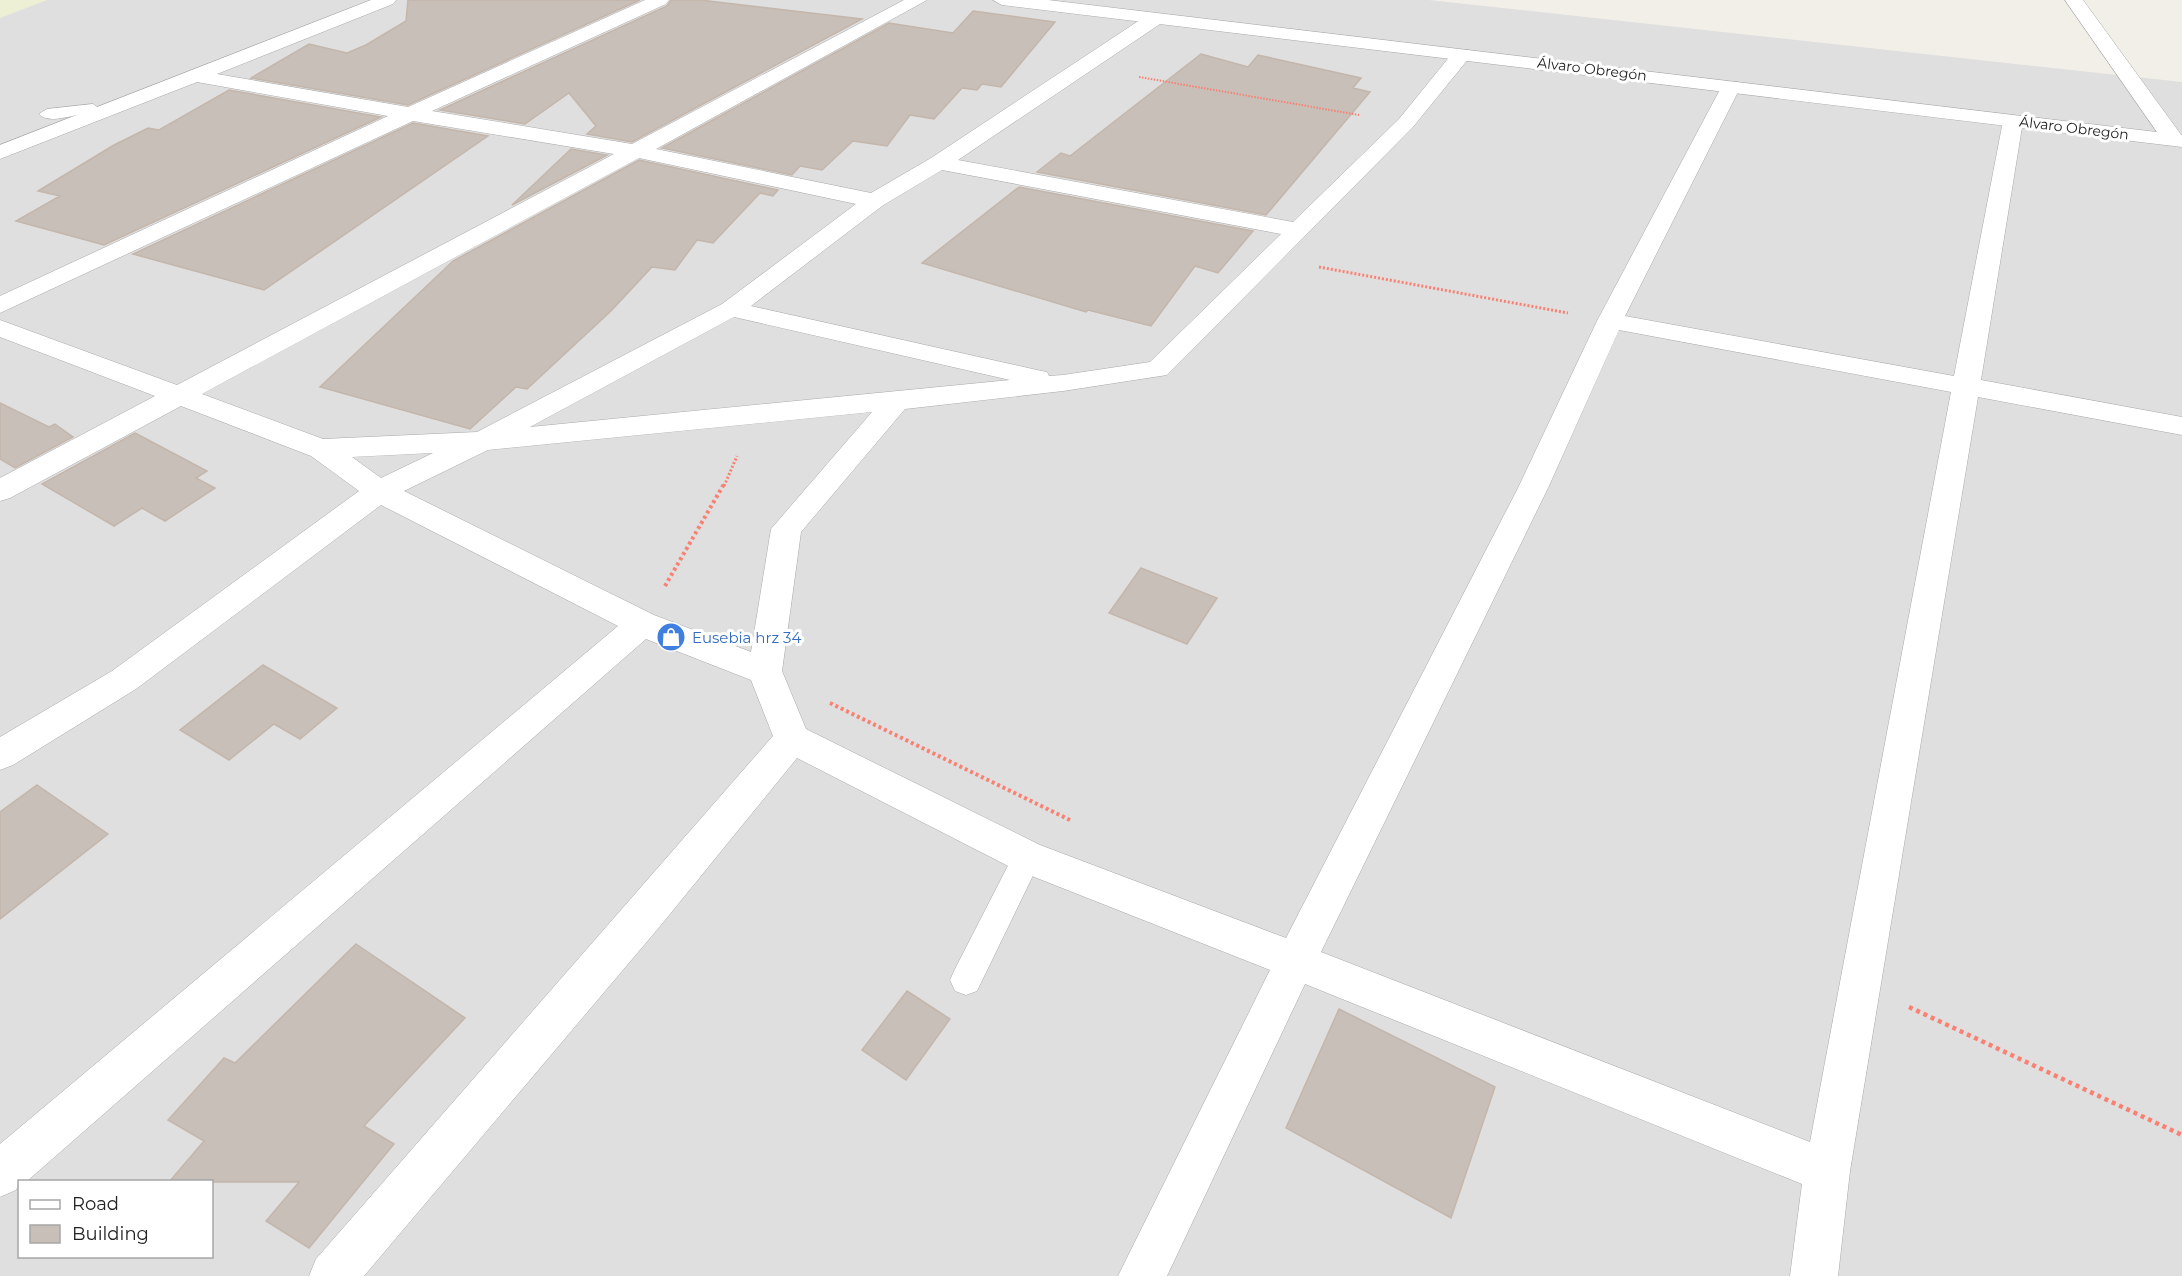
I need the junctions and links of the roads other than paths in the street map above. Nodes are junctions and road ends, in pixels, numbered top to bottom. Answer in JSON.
{"nodes":[{"id":1,"x":387,"y":0,"type":"edge"},
{"id":2,"x":660,"y":0,"type":"edge"},
{"id":3,"x":918,"y":0,"type":"edge"},
{"id":4,"x":1002,"y":0,"type":"edge"},
{"id":5,"x":2074,"y":0,"type":"edge"},
{"id":6,"x":1156,"y":18,"type":"junction"},
{"id":7,"x":1462,"y":54,"type":"junction"},
{"id":8,"x":195,"y":76,"type":"junction"},
{"id":9,"x":1731,"y":86,"type":"junction"},
{"id":10,"x":47,"y":114,"type":"dead end"},
{"id":11,"x":99,"y":114,"type":"junction"},
{"id":12,"x":410,"y":114,"type":"junction"},
{"id":13,"x":2013,"y":121,"type":"junction"},
{"id":14,"x":2178,"y":141,"type":"edge"},
{"id":15,"x":636,"y":151,"type":"junction"},
{"id":16,"x":0,"y":153,"type":"edge"},
{"id":17,"x":939,"y":163,"type":"junction"},
{"id":18,"x":874,"y":201,"type":"junction"},
{"id":19,"x":1296,"y":230,"type":"junction"},
{"id":20,"x":0,"y":305,"type":"edge"},
{"id":21,"x":731,"y":309,"type":"junction"},
{"id":22,"x":1610,"y":321,"type":"junction"},
{"id":23,"x":0,"y":328,"type":"edge"},
{"id":24,"x":1063,"y":383,"type":"junction"},
{"id":25,"x":1966,"y":386,"type":"junction"},
{"id":26,"x":178,"y":396,"type":"junction"},
{"id":27,"x":897,"y":401,"type":"junction"},
{"id":28,"x":2182,"y":426,"type":"edge"},
{"id":29,"x":482,"y":441,"type":"junction"},
{"id":30,"x":321,"y":449,"type":"junction"},
{"id":31,"x":0,"y":491,"type":"edge"},
{"id":32,"x":379,"y":491,"type":"junction"},
{"id":33,"x":642,"y":624,"type":"junction"},
{"id":34,"x":765,"y":671,"type":"junction"},
{"id":35,"x":792,"y":739,"type":"junction"},
{"id":36,"x":0,"y":755,"type":"edge"},
{"id":37,"x":1028,"y":857,"type":"junction"},
{"id":38,"x":1296,"y":960,"type":"junction"},
{"id":39,"x":966,"y":981,"type":"dead end"},
{"id":40,"x":1827,"y":1171,"type":"junction"},
{"id":41,"x":0,"y":1174,"type":"edge"},
{"id":42,"x":333,"y":1276,"type":"edge"},
{"id":43,"x":1143,"y":1276,"type":"edge"},
{"id":44,"x":1814,"y":1276,"type":"edge"}],
"edges":[{"from":1,"to":8,"type":"street"},
{"from":2,"to":12,"type":"street"},
{"from":3,"to":15,"type":"street"},
{"from":4,"to":6,"type":"street","name":"Álvaro Obregón"},
{"from":5,"to":14,"type":"street"},
{"from":6,"to":7,"type":"street","name":"Álvaro Obregón"},
{"from":6,"to":17,"type":"street"},
{"from":7,"to":9,"type":"street","name":"Álvaro Obregón"},
{"from":7,"to":19,"type":"street"},
{"from":8,"to":11,"type":"street"},
{"from":8,"to":12,"type":"street"},
{"from":9,"to":13,"type":"street","name":"Álvaro Obregón"},
{"from":9,"to":22,"type":"street"},
{"from":10,"to":11,"type":"lane"},
{"from":11,"to":16,"type":"street"},
{"from":12,"to":15,"type":"street"},
{"from":12,"to":20,"type":"street"},
{"from":13,"to":14,"type":"street","name":"Álvaro Obregón"},
{"from":13,"to":25,"type":"street"},
{"from":15,"to":18,"type":"street"},
{"from":15,"to":26,"type":"street"},
{"from":17,"to":18,"type":"street"},
{"from":17,"to":19,"type":"street"},
{"from":18,"to":21,"type":"street"},
{"from":19,"to":24,"type":"street"},
{"from":21,"to":24,"type":"street"},
{"from":21,"to":29,"type":"street"},
{"from":22,"to":25,"type":"street"},
{"from":22,"to":38,"type":"street"},
{"from":23,"to":26,"type":"street"},
{"from":24,"to":27,"type":"street"},
{"from":25,"to":28,"type":"street"},
{"from":25,"to":40,"type":"street"},
{"from":26,"to":30,"type":"street"},
{"from":26,"to":31,"type":"street"},
{"from":27,"to":29,"type":"street"},
{"from":27,"to":34,"type":"street"},
{"from":29,"to":30,"type":"street"},
{"from":29,"to":32,"type":"street"},
{"from":30,"to":32,"type":"street"},
{"from":32,"to":33,"type":"street"},
{"from":32,"to":36,"type":"street"},
{"from":33,"to":34,"type":"street"},
{"from":33,"to":41,"type":"street"},
{"from":34,"to":35,"type":"street"},
{"from":35,"to":37,"type":"street"},
{"from":35,"to":42,"type":"street"},
{"from":37,"to":38,"type":"street"},
{"from":37,"to":39,"type":"lane"},
{"from":38,"to":40,"type":"street"},
{"from":38,"to":43,"type":"street"},
{"from":40,"to":44,"type":"street"}]}
